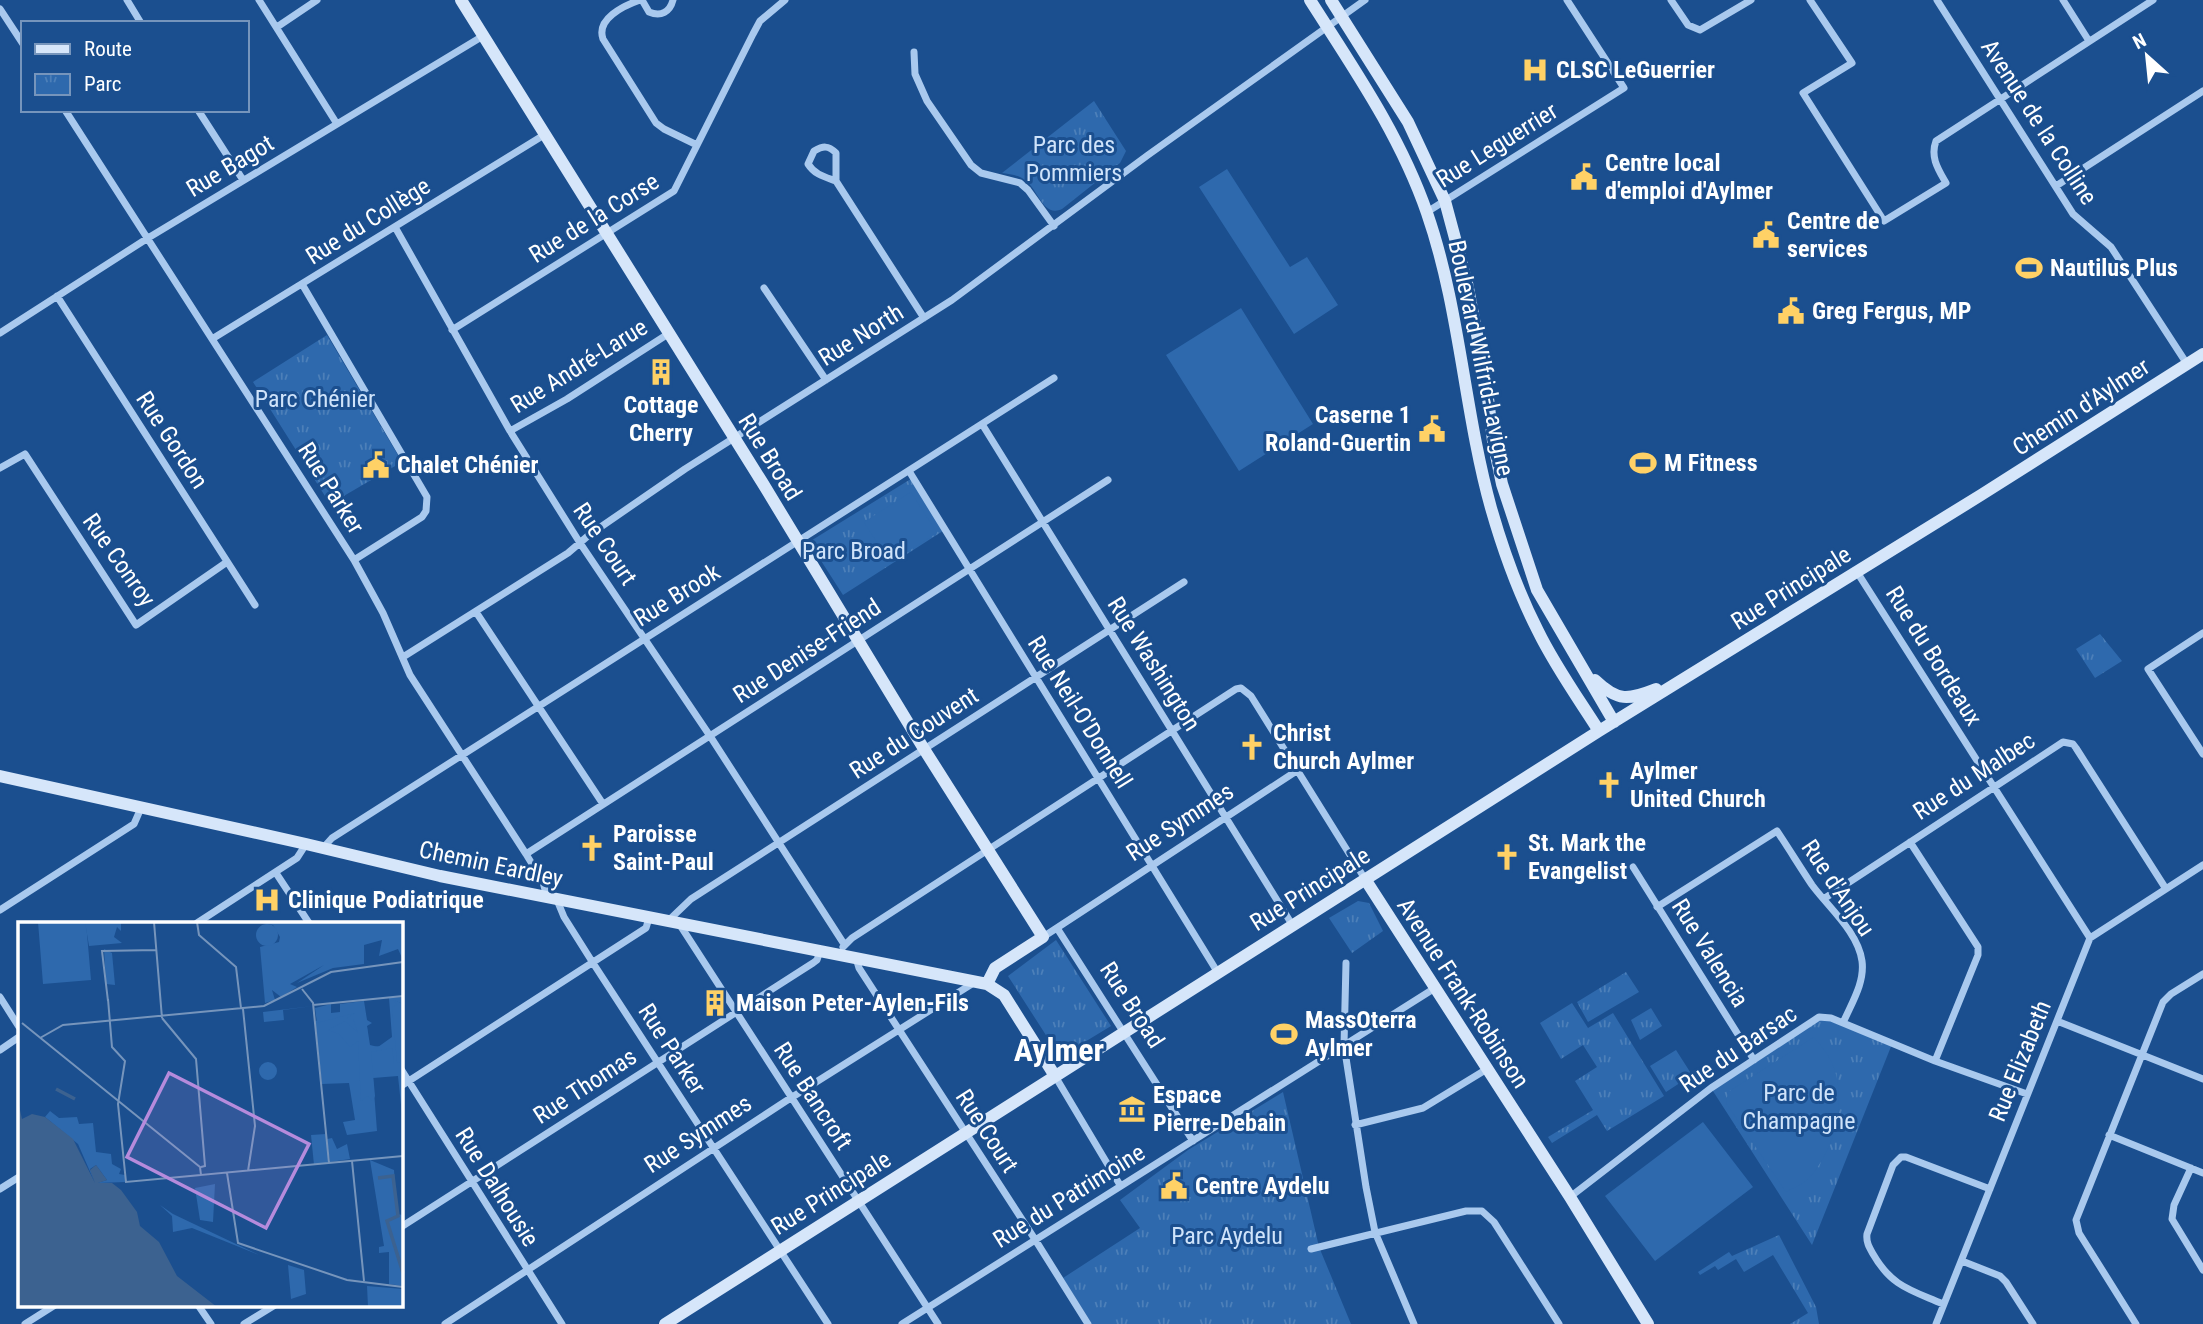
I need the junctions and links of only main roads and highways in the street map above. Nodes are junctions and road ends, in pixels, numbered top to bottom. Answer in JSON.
{"nodes":[{"id":1,"x":461,"y":0,"type":"edge"},
{"id":2,"x":1310,"y":0,"type":"edge"},
{"id":3,"x":1331,"y":0,"type":"edge"},
{"id":4,"x":2203,"y":354,"type":"edge"},
{"id":5,"x":1981,"y":495,"type":"joint"},
{"id":6,"x":1579,"y":661,"type":"junction"},
{"id":7,"x":1687,"y":677,"type":"junction"},
{"id":8,"x":1614,"y":722,"type":"junction"},
{"id":9,"x":1599,"y":731,"type":"junction"},
{"id":10,"x":0,"y":776,"type":"edge"},
{"id":11,"x":1365,"y":879,"type":"junction"},
{"id":12,"x":1043,"y":937,"type":"joint"},
{"id":13,"x":981,"y":983,"type":"junction"},
{"id":14,"x":1055,"y":1076,"type":"junction"},
{"id":15,"x":665,"y":1324,"type":"edge"},
{"id":16,"x":1648,"y":1324,"type":"edge"}],
"edges":[{"from":1,"to":12,"type":"main road","name":"Rue Broad"},
{"from":2,"to":9,"type":"main road","name":"Boulevard Wilfrid-Lavigne"},
{"from":3,"to":6,"type":"main road","name":"Boulevard Wilfrid-Lavigne"},
{"from":4,"to":5,"type":"main road","name":"Chemin d'Aylmer"},
{"from":5,"to":7,"type":"main road","name":"Rue Principale"},
{"from":6,"to":7,"type":"main road"},
{"from":6,"to":8,"type":"main road","name":"Boulevard Wilfrid-Lavigne"},
{"from":7,"to":8,"type":"main road","name":"Rue Principale"},
{"from":8,"to":9,"type":"main road","name":"Rue Principale"},
{"from":9,"to":11,"type":"main road","name":"Rue Principale"},
{"from":10,"to":13,"type":"main road","name":"Chemin Eardley"},
{"from":11,"to":14,"type":"main road","name":"Rue Principale"},
{"from":11,"to":16,"type":"main road","name":"Avenue Frank-Robinson"},
{"from":12,"to":13,"type":"main road","name":"Rue Symmes"},
{"from":13,"to":14,"type":"main road"},
{"from":14,"to":15,"type":"main road","name":"Rue Principale"}]}
